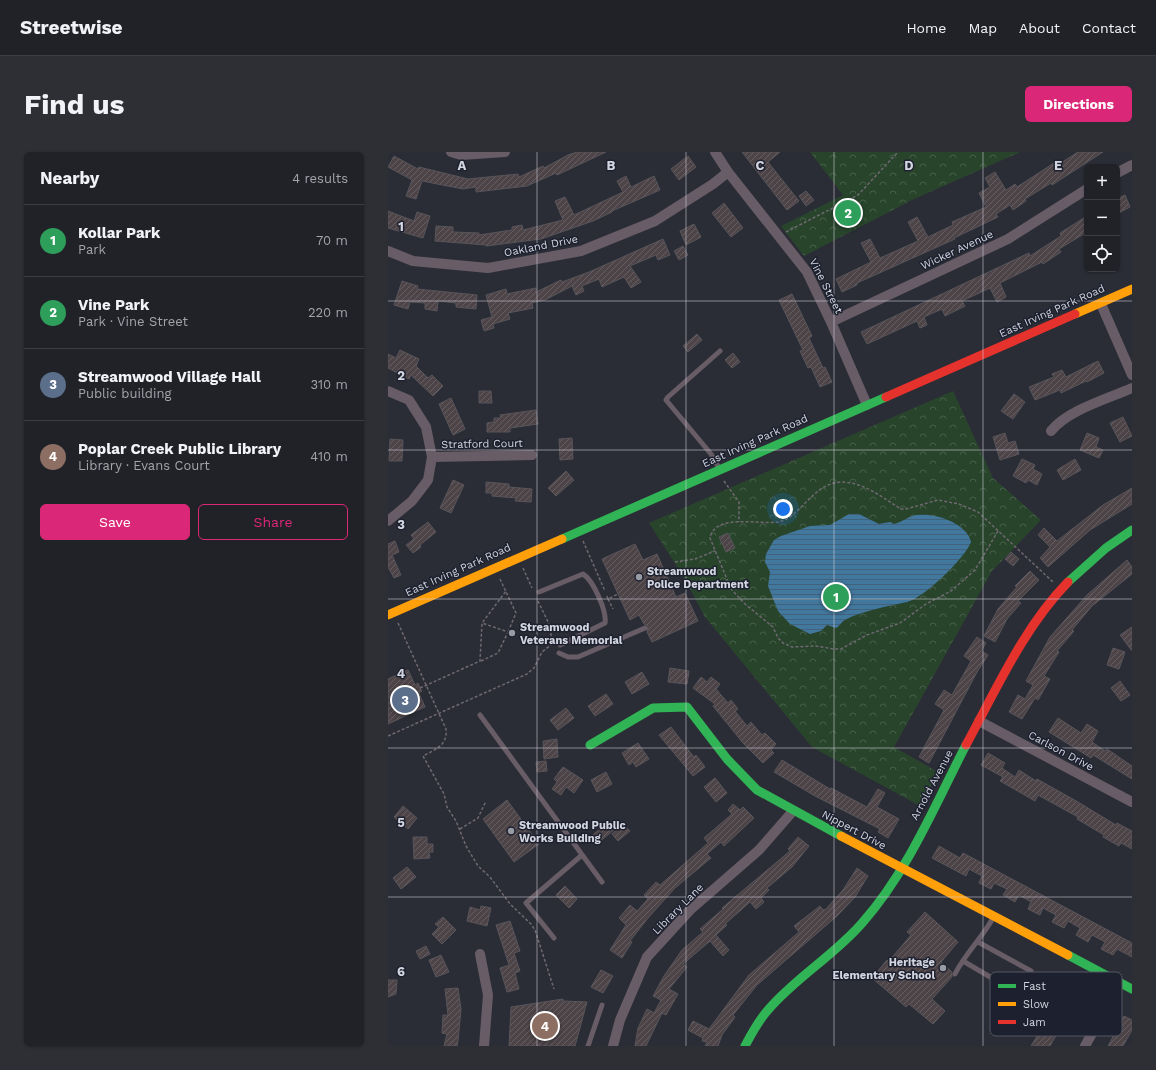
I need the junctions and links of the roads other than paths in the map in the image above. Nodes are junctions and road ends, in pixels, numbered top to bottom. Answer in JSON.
{"nodes":[{"id":1,"x":451,"y":152,"type":"edge"},
{"id":2,"x":505,"y":152,"type":"edge"},
{"id":3,"x":715,"y":152,"type":"edge"},
{"id":4,"x":1132,"y":165,"type":"edge"},
{"id":5,"x":1120,"y":171,"type":"edge"},
{"id":6,"x":728,"y":172,"type":"junction"},
{"id":7,"x":1084,"y":191,"type":"edge"},
{"id":8,"x":388,"y":251,"type":"edge"},
{"id":9,"x":1132,"y":289,"type":"edge"},
{"id":10,"x":1101,"y":304,"type":"junction"},
{"id":11,"x":831,"y":322,"type":"junction"},
{"id":12,"x":720,"y":351,"type":"dead end"},
{"id":13,"x":1132,"y":375,"type":"edge"},
{"id":14,"x":1132,"y":388,"type":"edge"},
{"id":15,"x":388,"y":391,"type":"edge"},
{"id":16,"x":867,"y":405,"type":"junction"},
{"id":17,"x":1051,"y":431,"type":"dead end"},
{"id":18,"x":532,"y":455,"type":"dead end"},
{"id":19,"x":432,"y":457,"type":"junction"},
{"id":20,"x":718,"y":470,"type":"junction"},
{"id":21,"x":388,"y":521,"type":"edge"},
{"id":22,"x":1132,"y":530,"type":"edge"},
{"id":23,"x":536,"y":591,"type":"road end"},
{"id":24,"x":391,"y":613,"type":"edge"},
{"id":25,"x":645,"y":628,"type":"dead end"},
{"id":26,"x":560,"y":645,"type":"dead end"},
{"id":27,"x":559,"y":653,"type":"dead end"},
{"id":28,"x":480,"y":715,"type":"dead end"},
{"id":29,"x":979,"y":721,"type":"junction"},
{"id":30,"x":590,"y":745,"type":"dead end"},
{"id":31,"x":1132,"y":802,"type":"edge"},
{"id":32,"x":793,"y":811,"type":"junction"},
{"id":33,"x":582,"y":855,"type":"junction"},
{"id":34,"x":902,"y":869,"type":"junction"},
{"id":35,"x":602,"y":882,"type":"dead end"},
{"id":36,"x":994,"y":917,"type":"junction"},
{"id":37,"x":554,"y":938,"type":"dead end"},
{"id":38,"x":978,"y":942,"type":"junction"},
{"id":39,"x":480,"y":954,"type":"dead end"},
{"id":40,"x":963,"y":961,"type":"junction"},
{"id":41,"x":1030,"y":972,"type":"edge"},
{"id":42,"x":1099,"y":972,"type":"edge"},
{"id":43,"x":955,"y":974,"type":"dead end"},
{"id":44,"x":990,"y":977,"type":"edge"},
{"id":45,"x":1122,"y":984,"type":"edge"},
{"id":46,"x":1132,"y":989,"type":"edge"},
{"id":47,"x":602,"y":1005,"type":"dead end"},
{"id":48,"x":1090,"y":1036,"type":"edge"},
{"id":49,"x":484,"y":1046,"type":"edge"},
{"id":50,"x":588,"y":1046,"type":"edge"},
{"id":51,"x":613,"y":1046,"type":"edge"},
{"id":52,"x":745,"y":1046,"type":"edge"},
{"id":53,"x":1084,"y":1046,"type":"edge"}],
"edges":[{"from":1,"to":2,"type":"street"},
{"from":3,"to":6,"type":"street","name":"Vine Street"},
{"from":4,"to":5,"type":"street"},
{"from":6,"to":8,"type":"street","name":"Oakland Drive"},
{"from":6,"to":11,"type":"street","name":"Vine Street"},
{"from":7,"to":11,"type":"street","name":"Wicker Avenue"},
{"from":9,"to":10,"type":"street","name":"East Irving Park Road"},
{"from":10,"to":13,"type":"street"},
{"from":10,"to":16,"type":"street","name":"East Irving Park Road"},
{"from":11,"to":16,"type":"street","name":"Vine Street"},
{"from":12,"to":20,"type":"lane"},
{"from":14,"to":17,"type":"street"},
{"from":15,"to":19,"type":"street"},
{"from":16,"to":20,"type":"street","name":"East Irving Park Road"},
{"from":18,"to":19,"type":"street","name":"Stratford Court"},
{"from":19,"to":21,"type":"street"},
{"from":20,"to":24,"type":"street","name":"East Irving Park Road"},
{"from":22,"to":29,"type":"street","name":"Arnold Avenue"},
{"from":23,"to":26,"type":"lane"},
{"from":25,"to":27,"type":"lane"},
{"from":28,"to":33,"type":"lane"},
{"from":29,"to":31,"type":"street","name":"Carlson Drive"},
{"from":29,"to":34,"type":"street","name":"Arnold Avenue"},
{"from":30,"to":32,"type":"street","name":"Nippert Drive"},
{"from":32,"to":34,"type":"street","name":"Nippert Drive"},
{"from":32,"to":51,"type":"street","name":"Library Lane"},
{"from":33,"to":35,"type":"lane"},
{"from":33,"to":37,"type":"lane"},
{"from":34,"to":36,"type":"street","name":"Nippert Drive"},
{"from":34,"to":52,"type":"street","name":"Arnold Avenue"},
{"from":36,"to":38,"type":"lane"},
{"from":36,"to":42,"type":"street","name":"Nippert Drive"},
{"from":38,"to":40,"type":"lane"},
{"from":38,"to":41,"type":"lane"},
{"from":39,"to":49,"type":"street"},
{"from":40,"to":43,"type":"lane"},
{"from":40,"to":44,"type":"lane"},
{"from":45,"to":46,"type":"street","name":"Nippert Drive"},
{"from":47,"to":50,"type":"lane"},
{"from":48,"to":53,"type":"street"}]}
